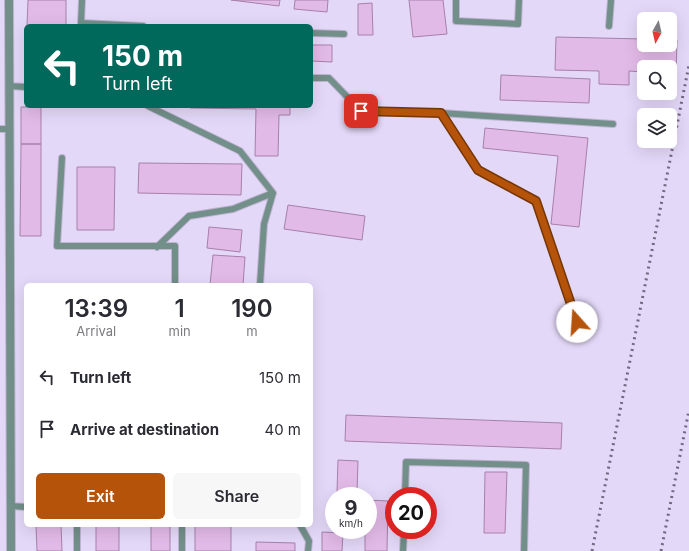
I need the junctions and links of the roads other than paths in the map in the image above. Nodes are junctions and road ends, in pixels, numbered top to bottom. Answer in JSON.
{"nodes":[{"id":1,"x":9,"y":0,"type":"edge"},
{"id":2,"x":82,"y":0,"type":"edge"},
{"id":3,"x":456,"y":0,"type":"edge"},
{"id":4,"x":519,"y":0,"type":"edge"},
{"id":5,"x":611,"y":0,"type":"edge"},
{"id":6,"x":81,"y":24,"type":"edge"},
{"id":7,"x":609,"y":26,"type":"dead end"},
{"id":8,"x":313,"y":33,"type":"edge"},
{"id":9,"x":344,"y":34,"type":"dead end"},
{"id":10,"x":313,"y":78,"type":"edge"},
{"id":11,"x":9,"y":86,"type":"junction"},
{"id":12,"x":24,"y":87,"type":"edge"},
{"id":13,"x":152,"y":108,"type":"edge"},
{"id":14,"x":441,"y":113,"type":"junction"},
{"id":15,"x":613,"y":124,"type":"dead end"},
{"id":16,"x":0,"y":129,"type":"edge"},
{"id":17,"x":9,"y":129,"type":"junction"},
{"id":18,"x":62,"y":158,"type":"dead end"},
{"id":19,"x":273,"y":193,"type":"junction"},
{"id":20,"x":157,"y":247,"type":"junction"},
{"id":21,"x":175,"y":283,"type":"edge"},
{"id":22,"x":260,"y":283,"type":"edge"},
{"id":23,"x":577,"y":322,"type":"dead end"},
{"id":24,"x":405,"y":487,"type":"edge"},
{"id":25,"x":11,"y":506,"type":"junction"},
{"id":26,"x":24,"y":507,"type":"edge"},
{"id":27,"x":77,"y":527,"type":"edge"},
{"id":28,"x":182,"y":527,"type":"edge"},
{"id":29,"x":301,"y":527,"type":"edge"},
{"id":30,"x":404,"y":539,"type":"edge"},
{"id":31,"x":11,"y":551,"type":"edge"},
{"id":32,"x":77,"y":551,"type":"edge"},
{"id":33,"x":182,"y":551,"type":"edge"},
{"id":34,"x":308,"y":551,"type":"edge"},
{"id":35,"x":403,"y":551,"type":"edge"},
{"id":36,"x":524,"y":551,"type":"edge"}],
"edges":[{"from":1,"to":11,"type":"street"},
{"from":2,"to":6,"type":"lane"},
{"from":3,"to":4,"type":"lane"},
{"from":5,"to":7,"type":"lane"},
{"from":8,"to":9,"type":"lane"},
{"from":10,"to":14,"type":"lane"},
{"from":11,"to":12,"type":"lane"},
{"from":11,"to":17,"type":"street"},
{"from":13,"to":19,"type":"lane"},
{"from":14,"to":15,"type":"lane"},
{"from":14,"to":23,"type":"lane"},
{"from":16,"to":17,"type":"lane"},
{"from":17,"to":25,"type":"street"},
{"from":18,"to":20,"type":"lane"},
{"from":19,"to":20,"type":"lane"},
{"from":19,"to":22,"type":"lane"},
{"from":20,"to":21,"type":"lane"},
{"from":24,"to":36,"type":"lane"},
{"from":25,"to":26,"type":"lane"},
{"from":25,"to":31,"type":"street"},
{"from":27,"to":32,"type":"lane"},
{"from":28,"to":33,"type":"lane"},
{"from":29,"to":34,"type":"lane"},
{"from":30,"to":35,"type":"lane"}]}
